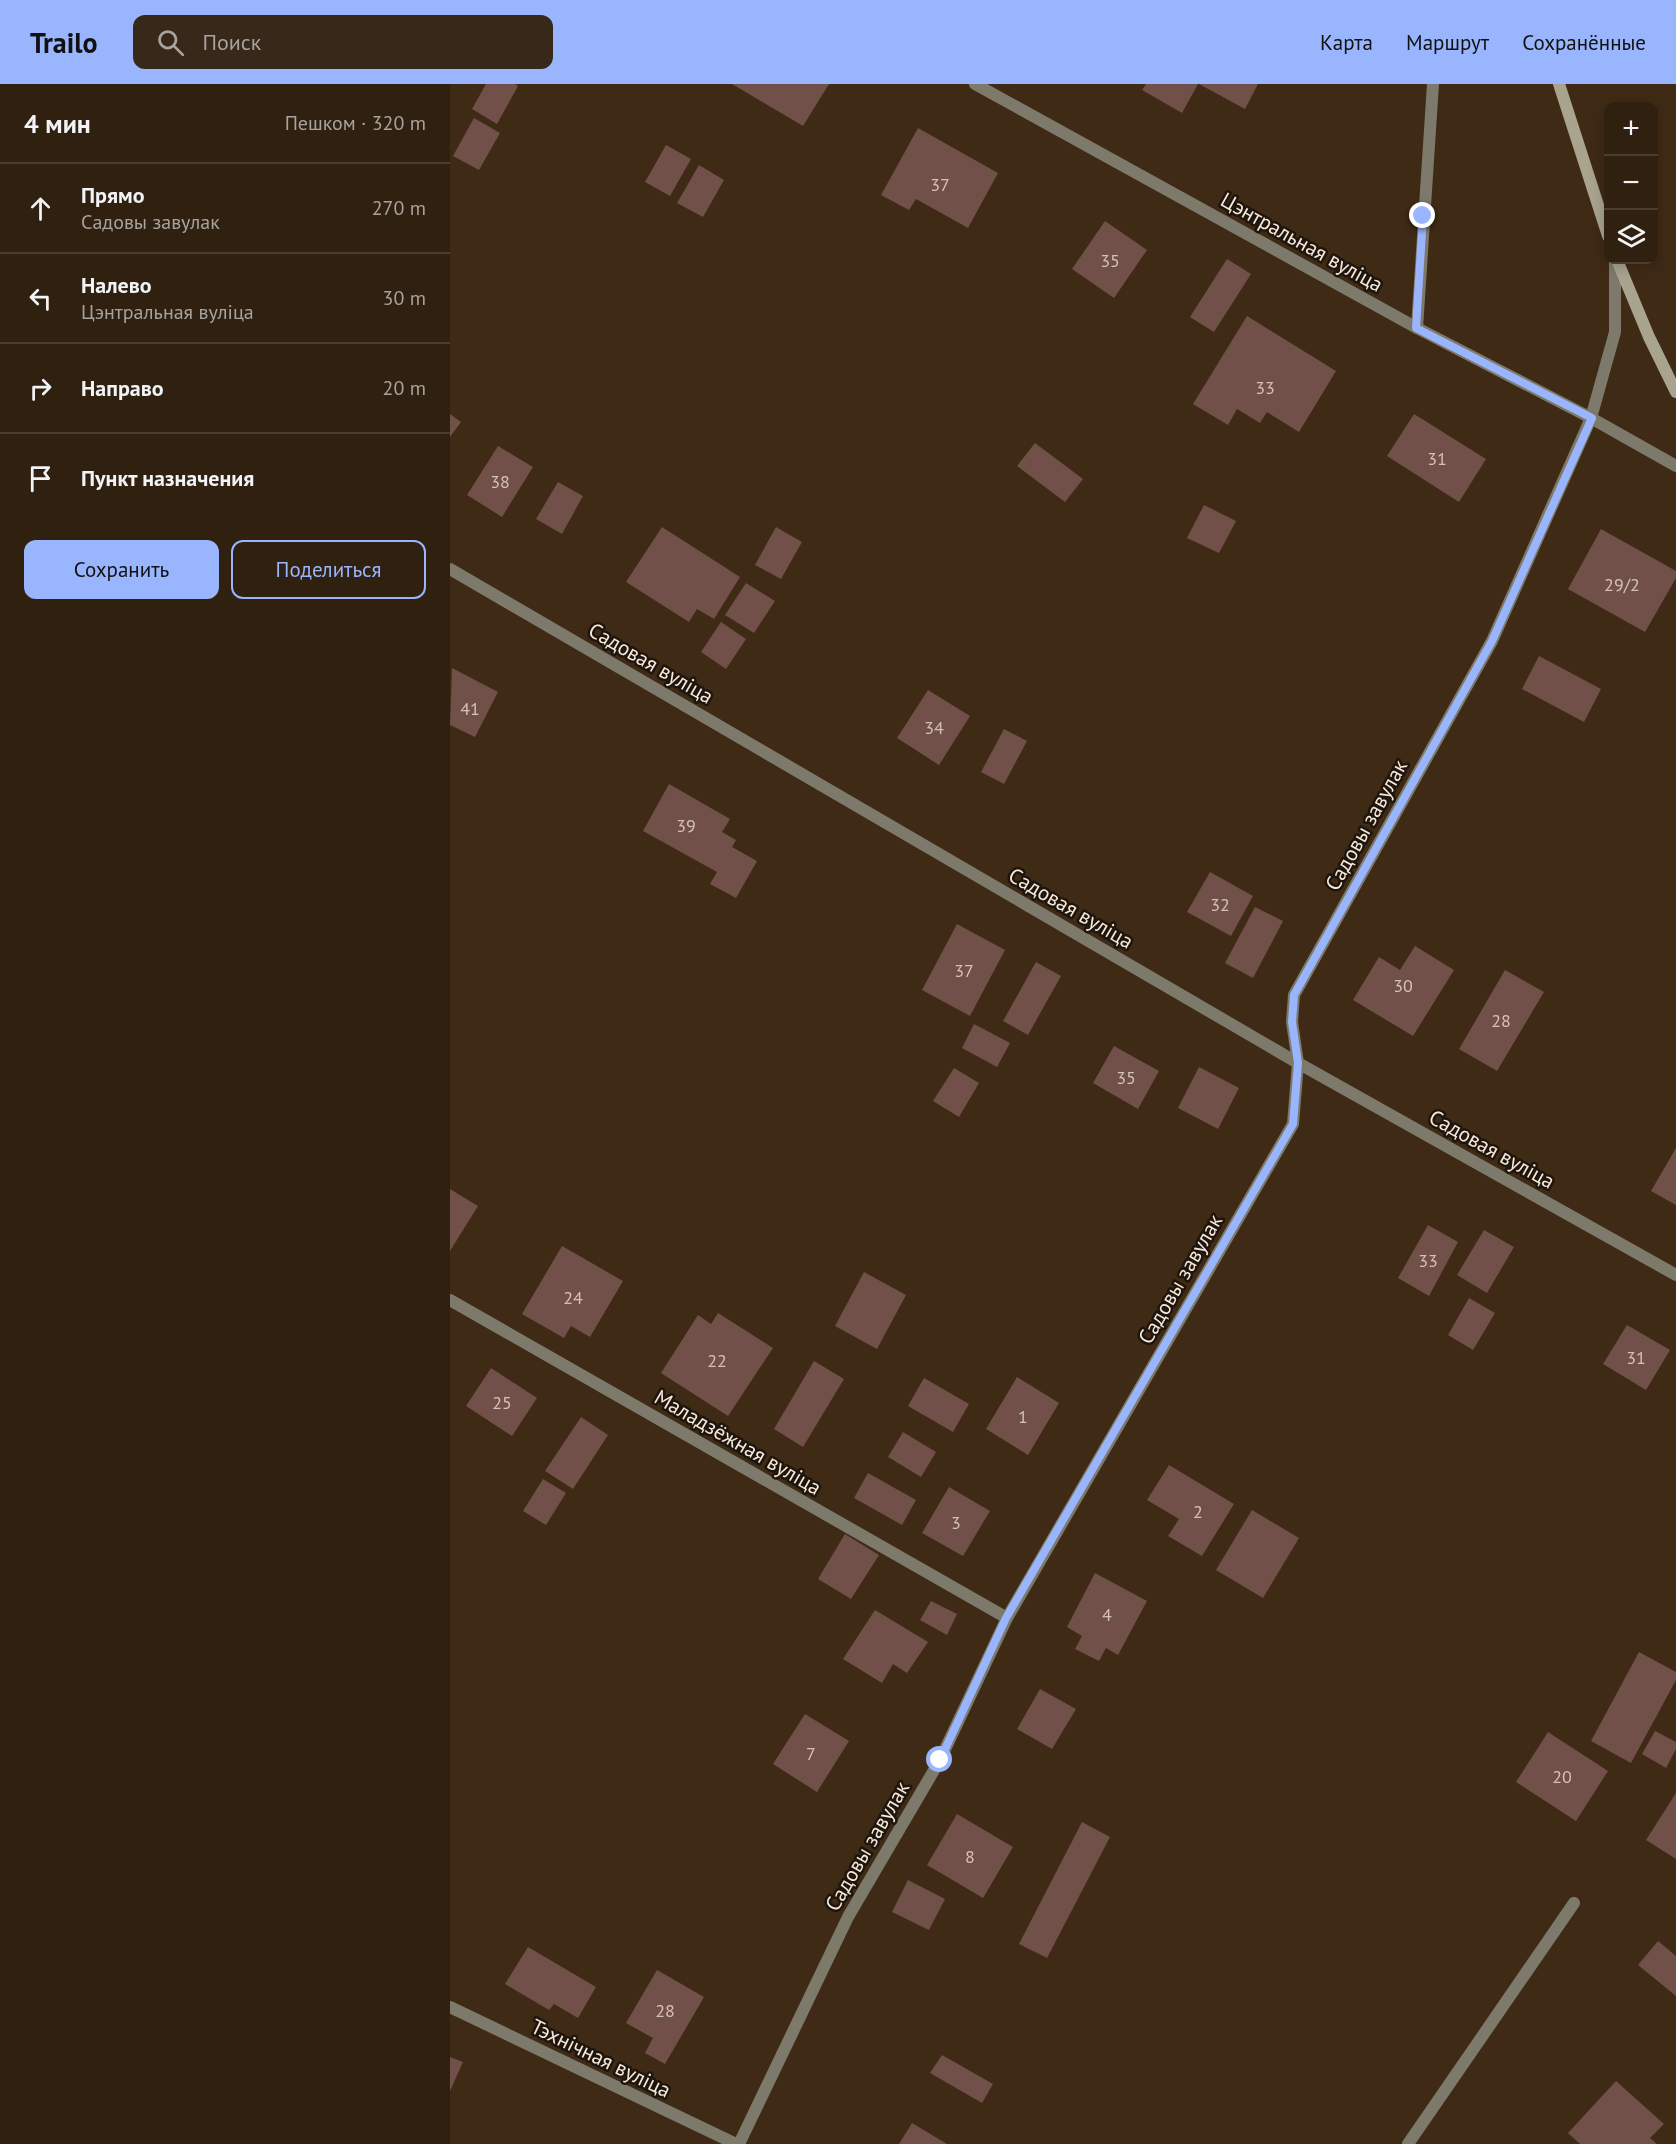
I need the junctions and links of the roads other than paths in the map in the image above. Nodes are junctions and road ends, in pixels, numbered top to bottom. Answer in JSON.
{"nodes":[{"id":1,"x":975,"y":84,"type":"edge"},
{"id":2,"x":1433,"y":84,"type":"edge"},
{"id":3,"x":1559,"y":84,"type":"edge"},
{"id":4,"x":1604,"y":224,"type":"edge"},
{"id":5,"x":1616,"y":264,"type":"edge"},
{"id":6,"x":1618,"y":264,"type":"edge"},
{"id":7,"x":1416,"y":328,"type":"junction"},
{"id":8,"x":1676,"y":392,"type":"edge"},
{"id":9,"x":1592,"y":418,"type":"junction"},
{"id":10,"x":1676,"y":466,"type":"edge"},
{"id":11,"x":450,"y":569,"type":"edge"},
{"id":12,"x":1298,"y":1063,"type":"junction"},
{"id":13,"x":1676,"y":1275,"type":"edge"},
{"id":14,"x":450,"y":1300,"type":"edge"},
{"id":15,"x":1006,"y":1618,"type":"junction"},
{"id":16,"x":1574,"y":1903,"type":"dead end"},
{"id":17,"x":450,"y":2007,"type":"edge"},
{"id":18,"x":737,"y":2144,"type":"edge"},
{"id":19,"x":1408,"y":2144,"type":"edge"}],
"edges":[{"from":1,"to":7,"type":"street","name":"Цэнтральная вуліца"},
{"from":2,"to":7,"type":"street"},
{"from":3,"to":4,"type":"main road"},
{"from":5,"to":9,"type":"street","name":"Садовы завулак"},
{"from":6,"to":8,"type":"main road"},
{"from":7,"to":9,"type":"street","name":"Цэнтральная вуліца"},
{"from":9,"to":10,"type":"street","name":"Цэнтральная вуліца"},
{"from":9,"to":12,"type":"street","name":"Садовы завулак"},
{"from":11,"to":12,"type":"street","name":"Садовая вуліца"},
{"from":12,"to":13,"type":"street","name":"Садовая вуліца"},
{"from":12,"to":15,"type":"street","name":"Садовы завулак"},
{"from":14,"to":15,"type":"street","name":"Маладзёжная вуліца"},
{"from":15,"to":18,"type":"street","name":"Садовы завулак"},
{"from":16,"to":19,"type":"street"},
{"from":17,"to":18,"type":"street","name":"Тэхнічная вуліца"}]}
